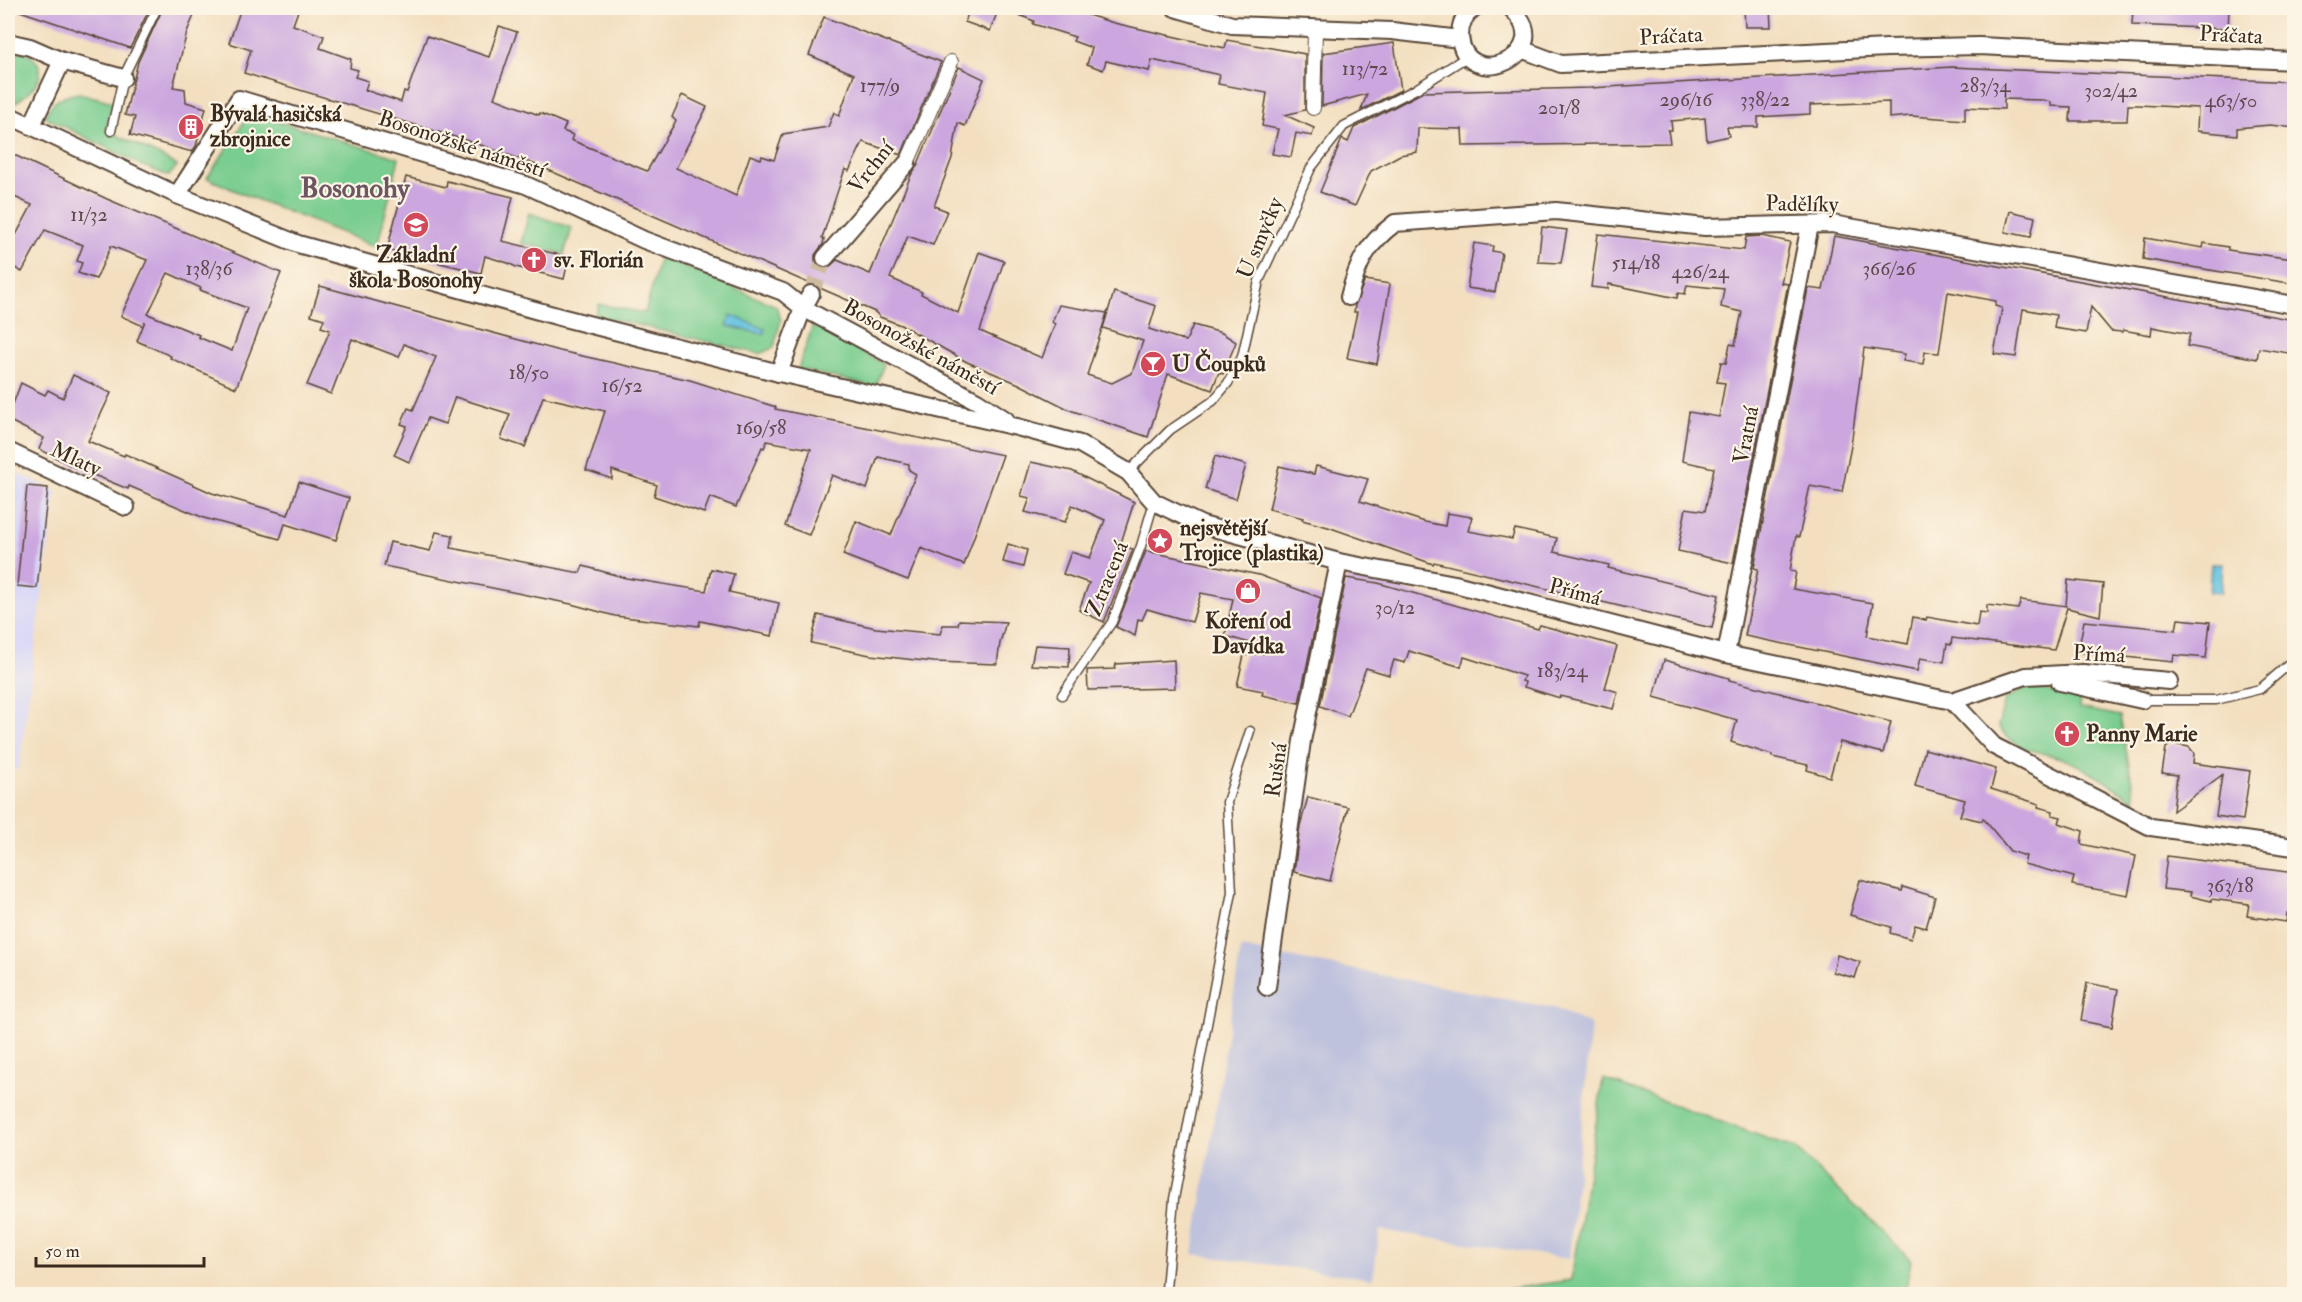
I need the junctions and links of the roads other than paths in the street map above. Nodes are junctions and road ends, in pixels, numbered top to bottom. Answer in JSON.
{"nodes":[{"id":1,"x":157,"y":8,"type":"edge"},
{"id":2,"x":1175,"y":8,"type":"edge"},
{"id":3,"x":1474,"y":8,"type":"edge"},
{"id":4,"x":1511,"y":8,"type":"edge"},
{"id":5,"x":1194,"y":10,"type":"edge"},
{"id":6,"x":1315,"y":30,"type":"junction"},
{"id":7,"x":1460,"y":39,"type":"junction"},
{"id":8,"x":8,"y":42,"type":"edge"},
{"id":9,"x":1521,"y":49,"type":"junction"},
{"id":10,"x":1468,"y":56,"type":"junction"},
{"id":11,"x":62,"y":61,"type":"junction"},
{"id":12,"x":2295,"y":61,"type":"edge"},
{"id":13,"x":951,"y":62,"type":"dead end"},
{"id":14,"x":123,"y":78,"type":"junction"},
{"id":15,"x":1313,"y":108,"type":"dead end"},
{"id":16,"x":8,"y":115,"type":"edge"},
{"id":17,"x":32,"y":125,"type":"junction"},
{"id":18,"x":111,"y":131,"type":"dead end"},
{"id":19,"x":907,"y":163,"type":"joint"},
{"id":20,"x":177,"y":195,"type":"junction"},
{"id":21,"x":1810,"y":225,"type":"junction"},
{"id":22,"x":825,"y":258,"type":"tunnel mouth"},
{"id":23,"x":1349,"y":297,"type":"dead end"},
{"id":24,"x":807,"y":301,"type":"junction"},
{"id":25,"x":2295,"y":304,"type":"edge"},
{"id":26,"x":778,"y":373,"type":"junction"},
{"id":27,"x":1017,"y":427,"type":"junction"},
{"id":28,"x":8,"y":451,"type":"edge"},
{"id":29,"x":1128,"y":472,"type":"junction"},
{"id":30,"x":1154,"y":502,"type":"junction"},
{"id":31,"x":126,"y":507,"type":"dead end"},
{"id":32,"x":1339,"y":562,"type":"junction"},
{"id":33,"x":1726,"y":654,"type":"junction"},
{"id":34,"x":2295,"y":660,"type":"edge"},
{"id":35,"x":2026,"y":676,"type":"junction"},
{"id":36,"x":2169,"y":681,"type":"dead end"},
{"id":37,"x":1062,"y":695,"type":"dead end"},
{"id":38,"x":2142,"y":700,"type":"joint"},
{"id":39,"x":1952,"y":701,"type":"junction"},
{"id":40,"x":1250,"y":731,"type":"dead end"},
{"id":41,"x":2295,"y":847,"type":"edge"},
{"id":42,"x":1267,"y":987,"type":"dead end"},
{"id":43,"x":1167,"y":1294,"type":"edge"}],
"edges":[{"from":1,"to":14,"type":"lane"},
{"from":2,"to":5,"type":"street"},
{"from":3,"to":7,"type":"street"},
{"from":4,"to":9,"type":"street"},
{"from":5,"to":6,"type":"street"},
{"from":6,"to":7,"type":"street"},
{"from":6,"to":15,"type":"street"},
{"from":7,"to":10,"type":"street"},
{"from":8,"to":11,"type":"street"},
{"from":9,"to":10,"type":"street"},
{"from":9,"to":12,"type":"street","name":"Práčata"},
{"from":10,"to":29,"type":"lane","name":"U smyčky"},
{"from":11,"to":14,"type":"street"},
{"from":11,"to":17,"type":"street"},
{"from":13,"to":19,"type":"street","name":"Vrchní"},
{"from":14,"to":18,"type":"lane"},
{"from":16,"to":17,"type":"street","name":"Bosonožské náměstí"},
{"from":17,"to":20,"type":"street","name":"Bosonožské náměstí"},
{"from":19,"to":22,"type":"street","name":"Vrchní"},
{"from":20,"to":24,"type":"street","name":"Bosonožské náměstí"},
{"from":20,"to":26,"type":"street","name":"Bosonožské náměstí"},
{"from":21,"to":23,"type":"street","name":"Padělíky"},
{"from":21,"to":25,"type":"street","name":"Padělíky"},
{"from":21,"to":33,"type":"street","name":"Vratná"},
{"from":24,"to":26,"type":"street"},
{"from":24,"to":27,"type":"street","name":"Bosonožské náměstí"},
{"from":26,"to":27,"type":"street","name":"Bosonožské náměstí"},
{"from":27,"to":29,"type":"street","name":"Bosonožské náměstí"},
{"from":28,"to":31,"type":"street","name":"Mlaty"},
{"from":29,"to":30,"type":"street","name":"Přímá"},
{"from":30,"to":32,"type":"street","name":"Přímá"},
{"from":30,"to":37,"type":"lane","name":"Ztracená"},
{"from":32,"to":33,"type":"street","name":"Přímá"},
{"from":32,"to":42,"type":"street","name":"Rušná"},
{"from":33,"to":39,"type":"street","name":"Přímá"},
{"from":34,"to":38,"type":"lane"},
{"from":35,"to":36,"type":"street","name":"Přímá"},
{"from":35,"to":38,"type":"street","name":"Přímá"},
{"from":35,"to":39,"type":"street","name":"Přímá"},
{"from":39,"to":41,"type":"street"},
{"from":40,"to":43,"type":"lane"}]}
